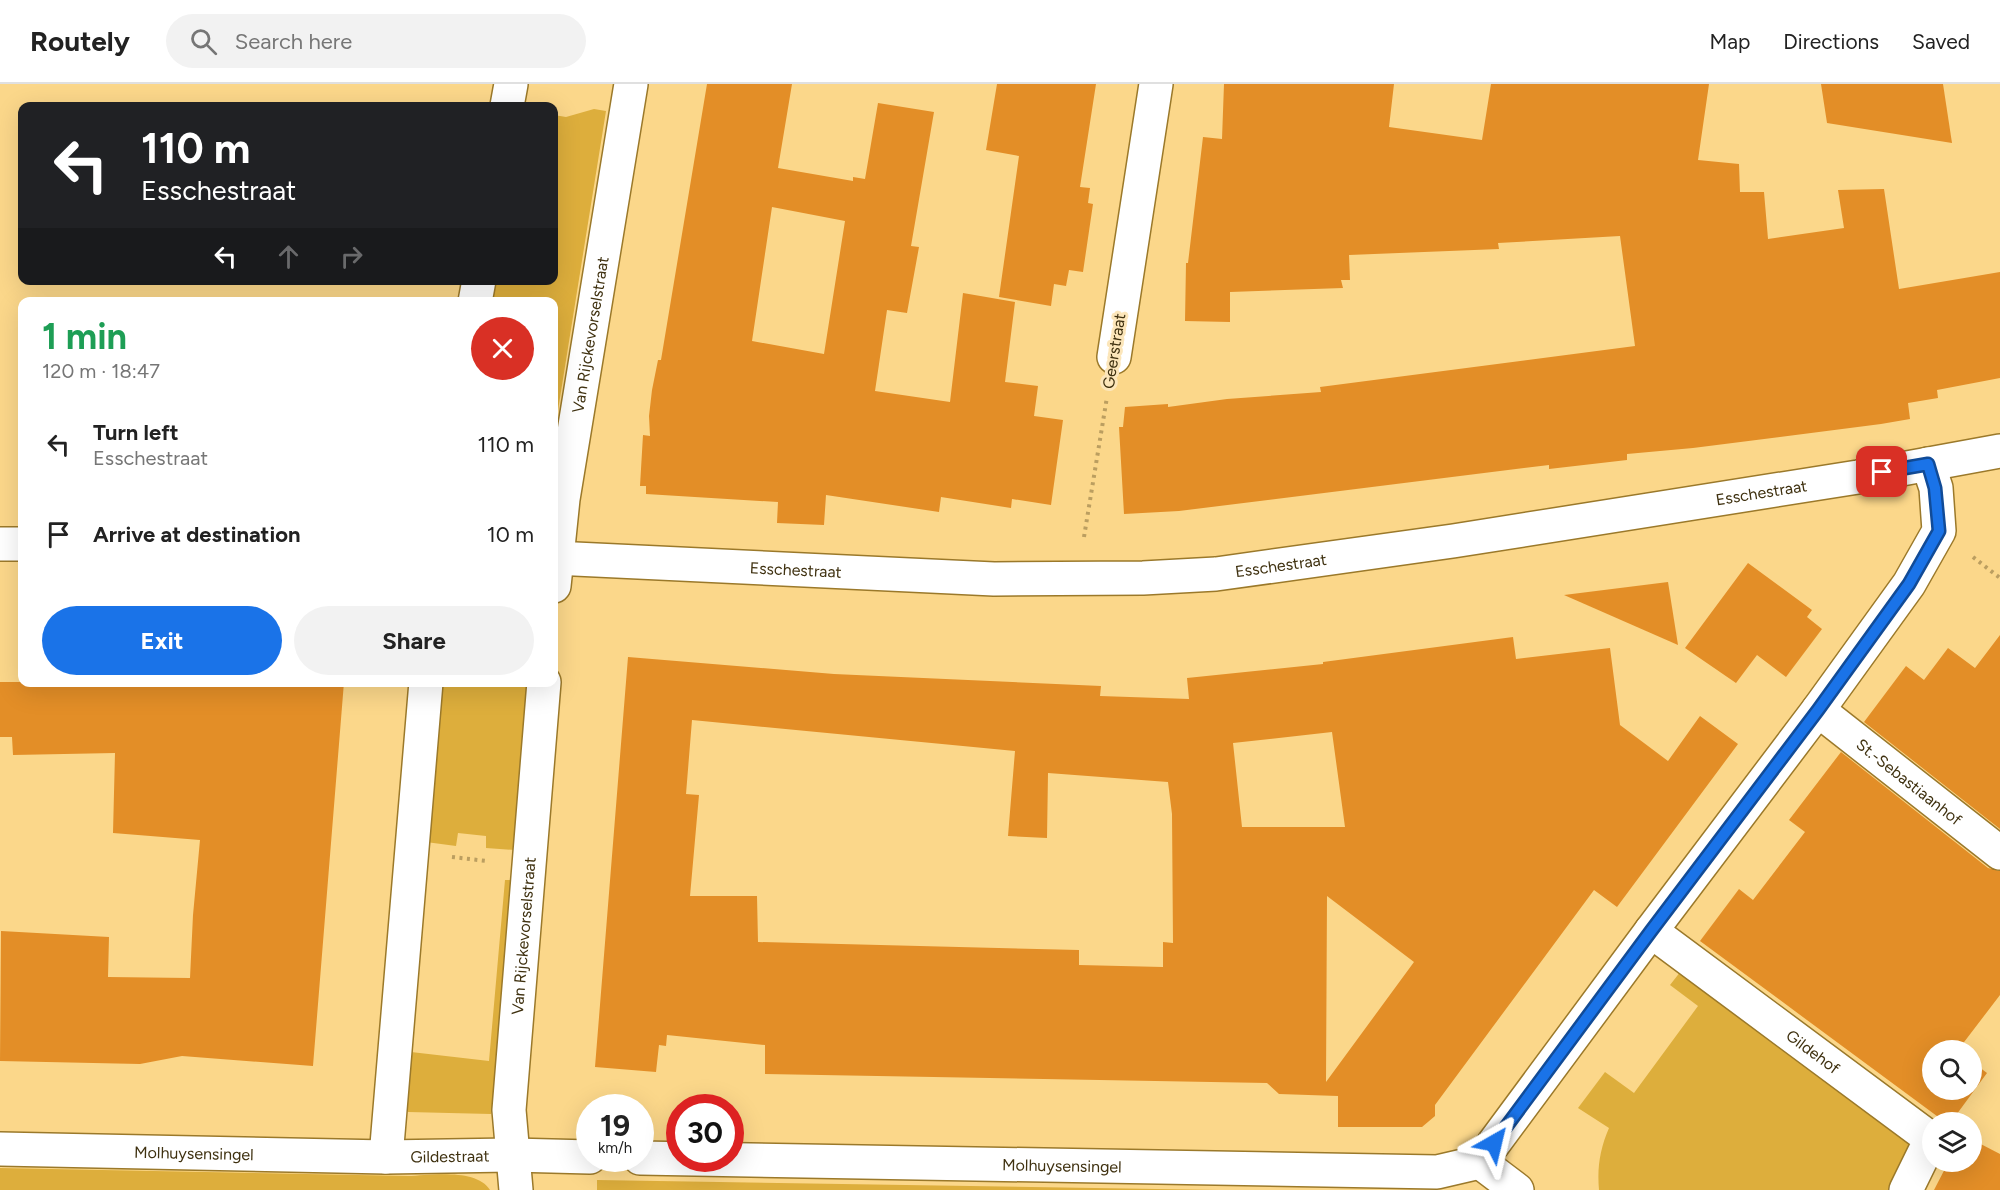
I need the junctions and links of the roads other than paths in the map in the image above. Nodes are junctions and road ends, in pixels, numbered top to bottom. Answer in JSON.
{"nodes":[{"id":1,"x":511,"y":84,"type":"edge"},
{"id":2,"x":631,"y":84,"type":"edge"},
{"id":3,"x":1156,"y":84,"type":"edge"},
{"id":4,"x":508,"y":102,"type":"edge"},
{"id":5,"x":1114,"y":357,"type":"road end"},
{"id":6,"x":2000,"y":451,"type":"edge"},
{"id":7,"x":1928,"y":464,"type":"junction"},
{"id":8,"x":558,"y":542,"type":"edge"},
{"id":9,"x":0,"y":544,"type":"edge"},
{"id":10,"x":18,"y":544,"type":"edge"},
{"id":11,"x":558,"y":568,"type":"edge"},
{"id":12,"x":426,"y":687,"type":"edge"},
{"id":13,"x":544,"y":687,"type":"edge"},
{"id":14,"x":1818,"y":710,"type":"junction"},
{"id":15,"x":2000,"y":853,"type":"edge"},
{"id":16,"x":1651,"y":931,"type":"junction"},
{"id":17,"x":0,"y":1149,"type":"edge"},
{"id":18,"x":513,"y":1155,"type":"junction"},
{"id":19,"x":386,"y":1157,"type":"junction"},
{"id":20,"x":576,"y":1157,"type":"edge"},
{"id":21,"x":654,"y":1158,"type":"edge"},
{"id":22,"x":1480,"y":1162,"type":"junction"},
{"id":23,"x":1297,"y":1180,"type":"edge"},
{"id":24,"x":516,"y":1190,"type":"edge"},
{"id":25,"x":1517,"y":1190,"type":"edge"},
{"id":26,"x":1906,"y":1190,"type":"edge"}],
"edges":[{"from":1,"to":4,"type":"street"},
{"from":2,"to":8,"type":"street","name":"Van Rijckevorselstraat"},
{"from":3,"to":5,"type":"street","name":"Geerstraat"},
{"from":6,"to":7,"type":"street","name":"Esschestraat"},
{"from":7,"to":11,"type":"street","name":"Esschestraat"},
{"from":7,"to":14,"type":"street"},
{"from":9,"to":10,"type":"street"},
{"from":12,"to":19,"type":"street"},
{"from":13,"to":18,"type":"street","name":"Van Rijckevorselstraat"},
{"from":14,"to":15,"type":"street","name":"St.-Sebastiaanhof"},
{"from":14,"to":16,"type":"street"},
{"from":16,"to":22,"type":"street"},
{"from":16,"to":26,"type":"street","name":"Gildehof"},
{"from":17,"to":19,"type":"street","name":"Molhuysensingel"},
{"from":18,"to":19,"type":"street","name":"Gildestraat"},
{"from":18,"to":20,"type":"street"},
{"from":18,"to":24,"type":"street","name":"Van Rijckevorselstraat"},
{"from":21,"to":23,"type":"street","name":"Molhuysensingel"},
{"from":22,"to":23,"type":"street","name":"Molhuysensingel"},
{"from":22,"to":25,"type":"street"}]}
